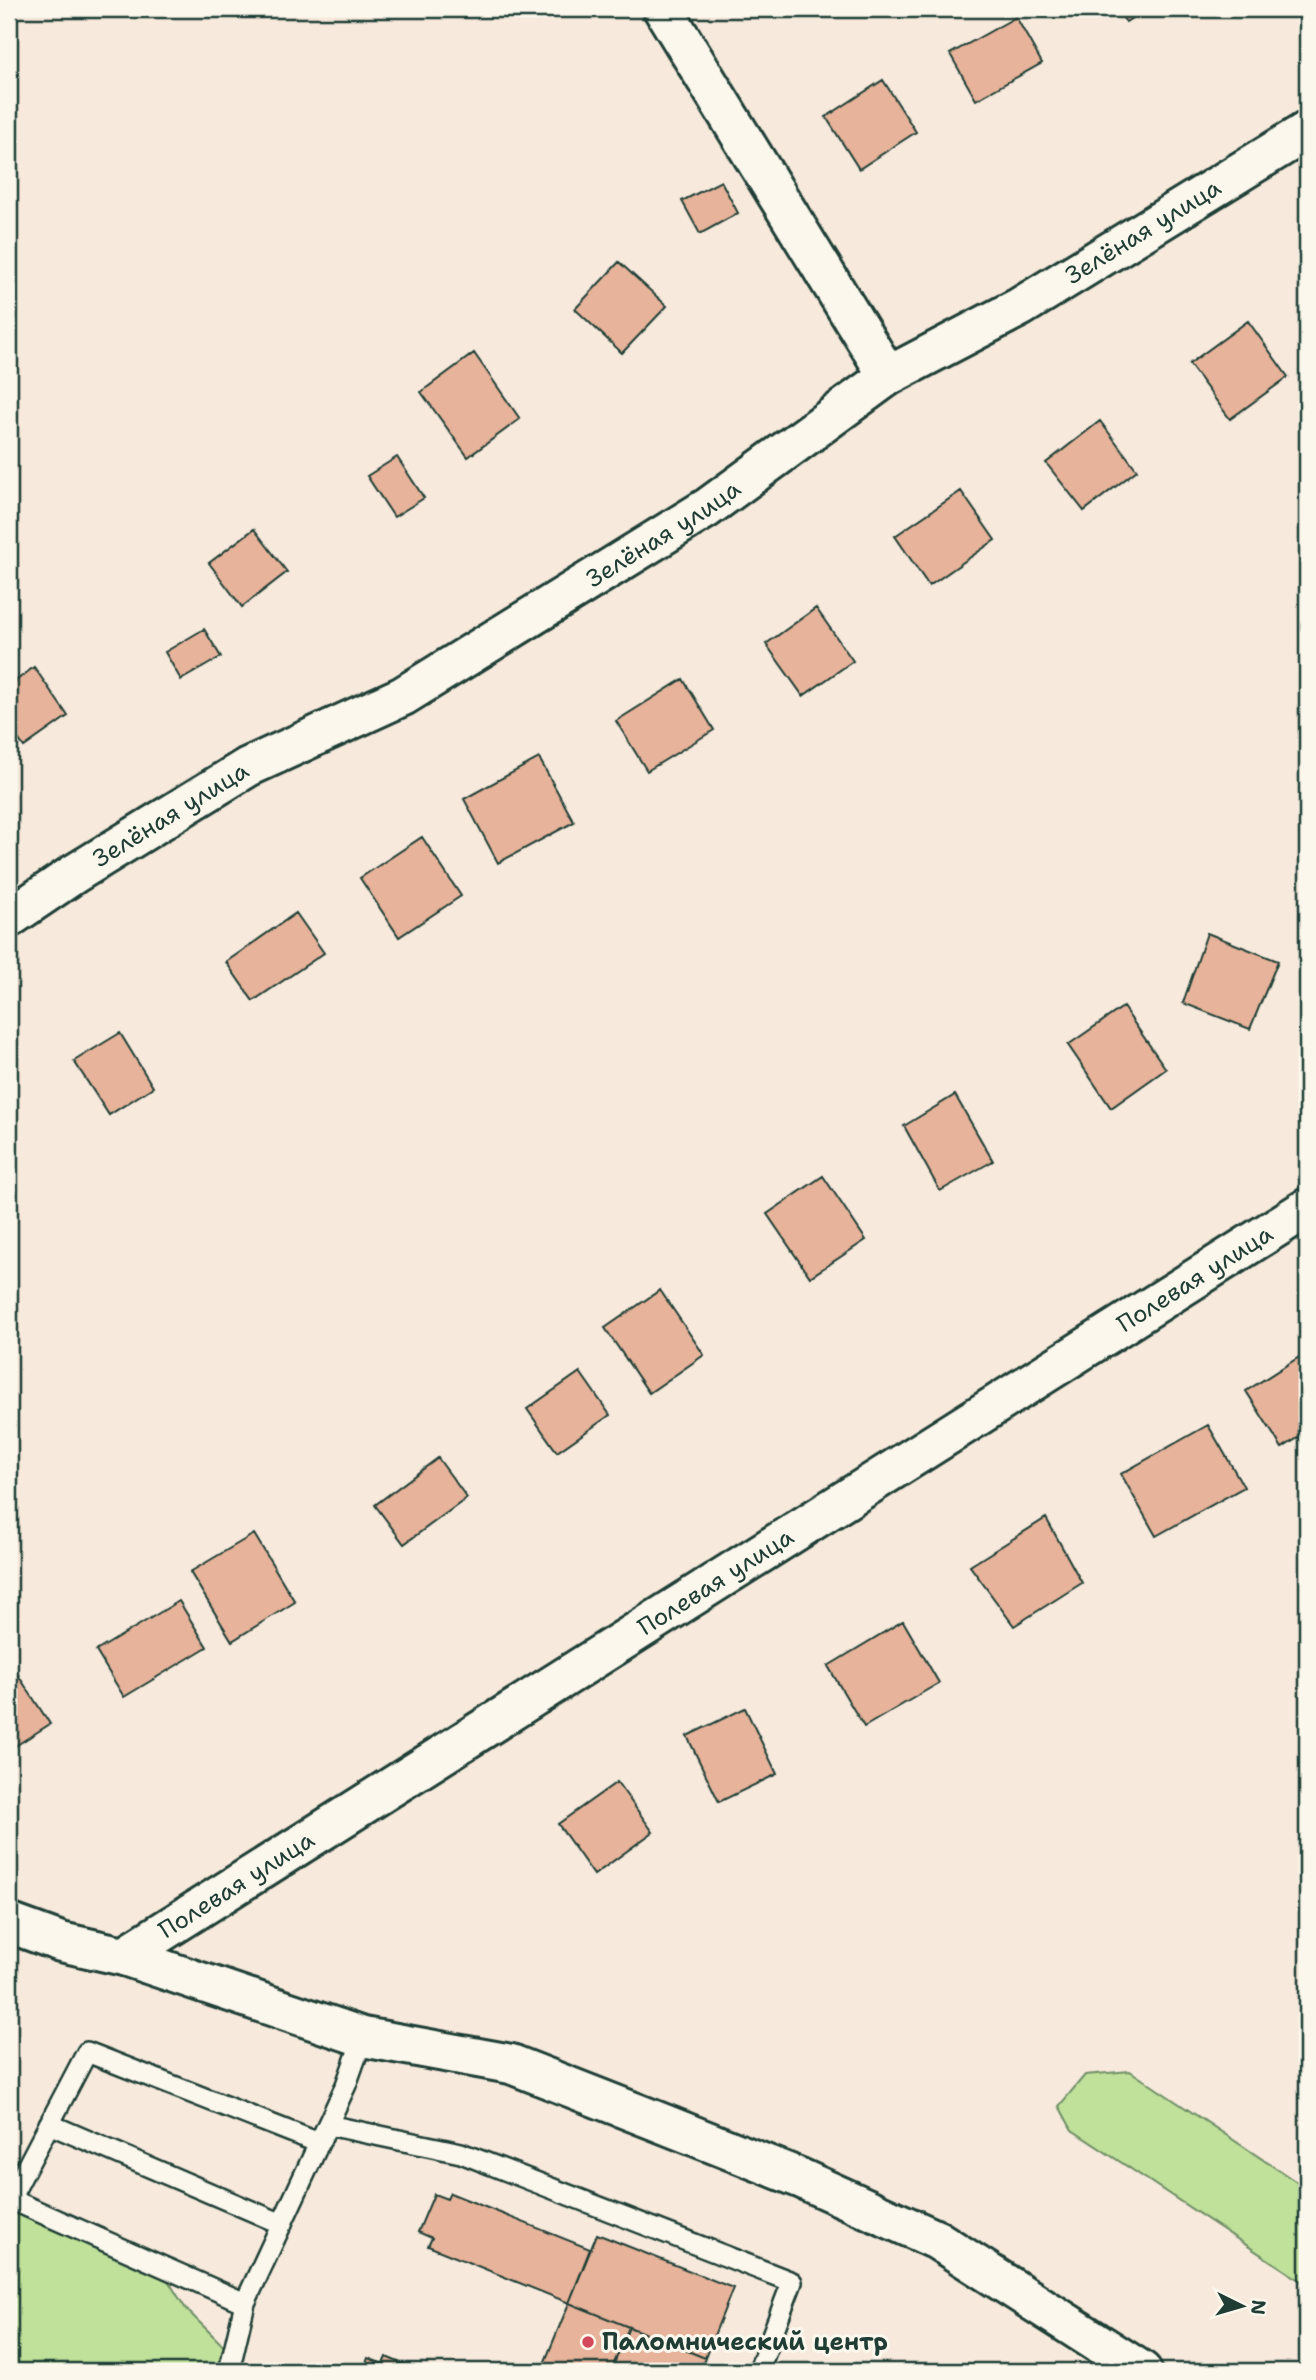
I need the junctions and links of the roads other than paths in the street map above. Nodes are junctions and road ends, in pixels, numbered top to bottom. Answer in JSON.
{"nodes":[{"id":1,"x":663,"y":9,"type":"edge"},
{"id":2,"x":1307,"y":131,"type":"edge"},
{"id":3,"x":888,"y":376,"type":"junction"},
{"id":4,"x":9,"y":918,"type":"edge"},
{"id":5,"x":1307,"y":1208,"type":"edge"},
{"id":6,"x":9,"y":1923,"type":"edge"},
{"id":7,"x":124,"y":1956,"type":"junction"},
{"id":8,"x":363,"y":2037,"type":"junction"},
{"id":9,"x":49,"y":2124,"type":"junction"},
{"id":10,"x":328,"y":2124,"type":"junction"},
{"id":11,"x":319,"y":2143,"type":"junction"},
{"id":12,"x":282,"y":2224,"type":"junction"},
{"id":13,"x":245,"y":2303,"type":"junction"},
{"id":14,"x":229,"y":2371,"type":"edge"},
{"id":15,"x":755,"y":2371,"type":"edge"},
{"id":16,"x":1142,"y":2371,"type":"edge"}],
"edges":[{"from":1,"to":3,"type":"street"},
{"from":2,"to":3,"type":"street","name":"Зелёная улица"},
{"from":3,"to":4,"type":"street","name":"Зелёная улица"},
{"from":5,"to":7,"type":"street","name":"Полевая улица"},
{"from":6,"to":7,"type":"street"},
{"from":7,"to":8,"type":"street"},
{"from":8,"to":10,"type":"lane"},
{"from":8,"to":16,"type":"street"},
{"from":9,"to":11,"type":"lane"},
{"from":9,"to":12,"type":"lane"},
{"from":9,"to":13,"type":"lane"},
{"from":10,"to":11,"type":"lane"},
{"from":10,"to":15,"type":"lane"},
{"from":11,"to":12,"type":"lane"},
{"from":12,"to":13,"type":"lane"},
{"from":13,"to":14,"type":"lane"}]}
